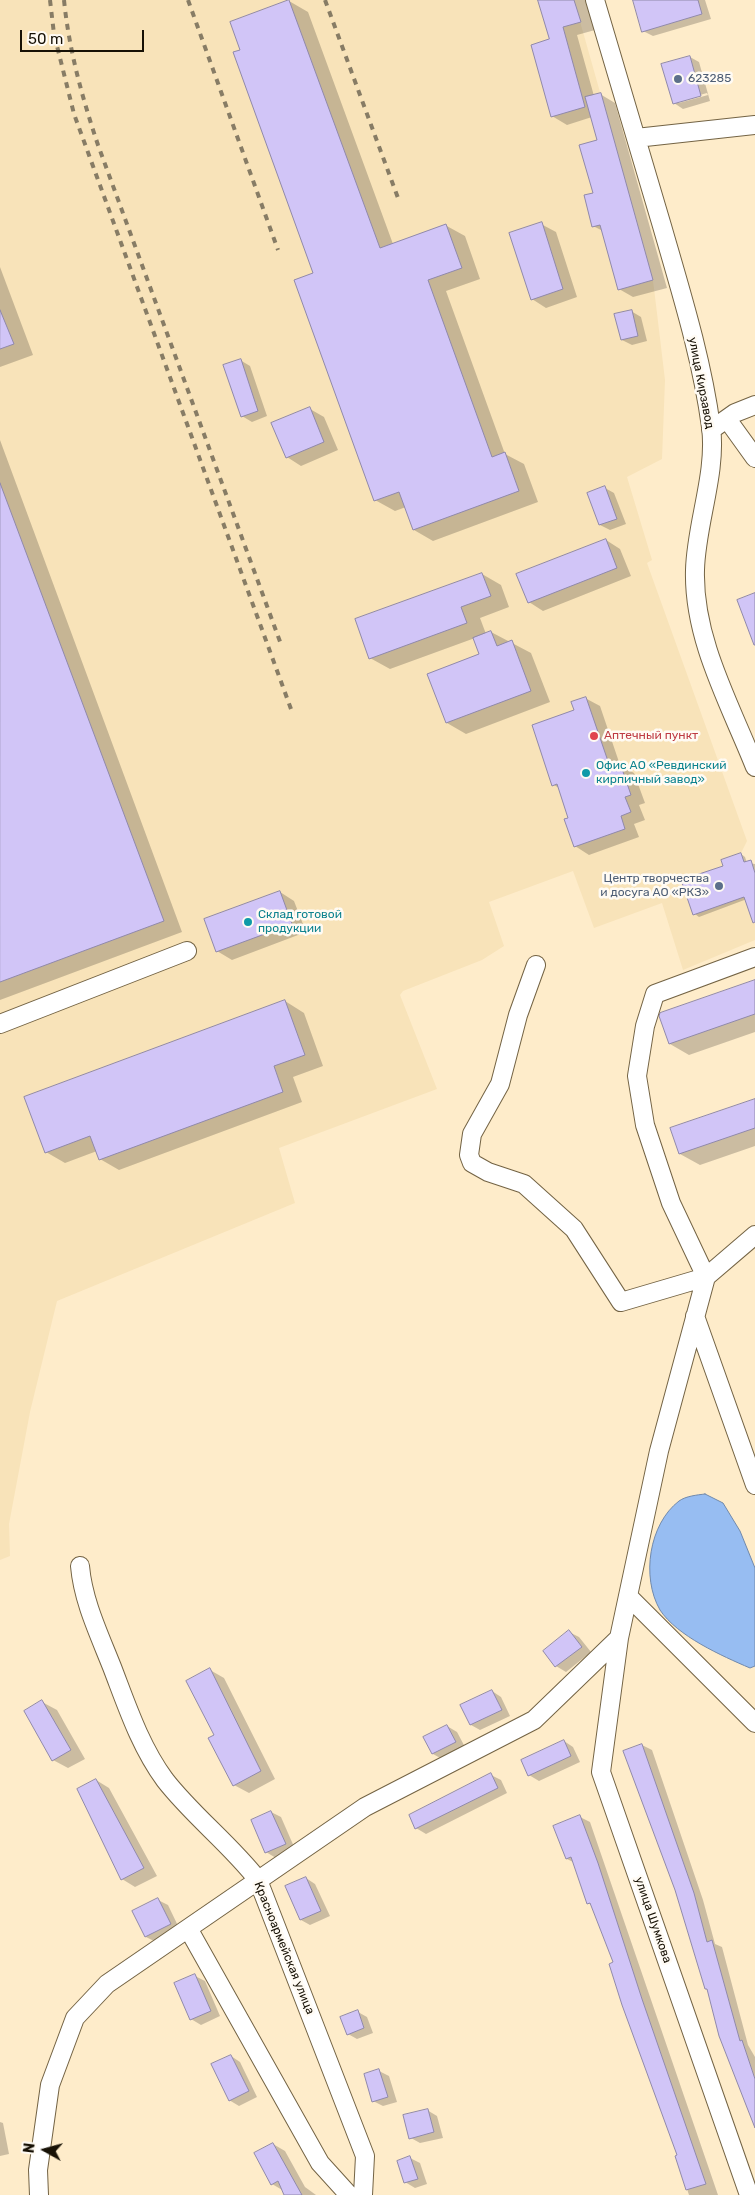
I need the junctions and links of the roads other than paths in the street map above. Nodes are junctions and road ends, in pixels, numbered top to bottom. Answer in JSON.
{"nodes":[{"id":1,"x":595,"y":0,"type":"edge"},
{"id":2,"x":755,"y":125,"type":"edge"},
{"id":3,"x":636,"y":138,"type":"junction"},
{"id":4,"x":755,"y":405,"type":"edge"},
{"id":5,"x":727,"y":419,"type":"junction"},
{"id":6,"x":711,"y":430,"type":"junction"},
{"id":7,"x":755,"y":458,"type":"edge"},
{"id":8,"x":755,"y":767,"type":"edge"},
{"id":9,"x":187,"y":951,"type":"dead end"},
{"id":10,"x":755,"y":957,"type":"edge"},
{"id":11,"x":536,"y":965,"type":"dead end"},
{"id":12,"x":0,"y":1024,"type":"edge"},
{"id":13,"x":755,"y":1235,"type":"edge"},
{"id":14,"x":706,"y":1277,"type":"junction"},
{"id":15,"x":695,"y":1316,"type":"junction"},
{"id":16,"x":755,"y":1485,"type":"edge"},
{"id":17,"x":80,"y":1566,"type":"dead end"},
{"id":18,"x":628,"y":1596,"type":"junction"},
{"id":19,"x":619,"y":1638,"type":"junction"},
{"id":20,"x":755,"y":1723,"type":"edge"},
{"id":21,"x":258,"y":1880,"type":"junction"},
{"id":22,"x":189,"y":1930,"type":"junction"},
{"id":23,"x":39,"y":2195,"type":"edge"},
{"id":24,"x":349,"y":2195,"type":"edge"},
{"id":25,"x":363,"y":2195,"type":"edge"},
{"id":26,"x":749,"y":2195,"type":"edge"}],
"edges":[{"from":1,"to":3,"type":"street","name":"улица Кирзавод"},
{"from":2,"to":3,"type":"street"},
{"from":3,"to":6,"type":"street","name":"улица Кирзавод"},
{"from":4,"to":5,"type":"street"},
{"from":5,"to":6,"type":"street"},
{"from":5,"to":7,"type":"street"},
{"from":6,"to":8,"type":"street","name":"улица Кирзавод"},
{"from":9,"to":12,"type":"street"},
{"from":10,"to":14,"type":"street"},
{"from":11,"to":14,"type":"street"},
{"from":13,"to":14,"type":"street"},
{"from":14,"to":15,"type":"street","name":"улица Шумкова"},
{"from":15,"to":16,"type":"street"},
{"from":15,"to":18,"type":"street","name":"улица Шумкова"},
{"from":17,"to":21,"type":"street","name":"Красноармейская улица"},
{"from":18,"to":19,"type":"street","name":"улица Шумкова"},
{"from":18,"to":20,"type":"street"},
{"from":19,"to":21,"type":"street"},
{"from":19,"to":26,"type":"street","name":"улица Шумкова"},
{"from":21,"to":22,"type":"street"},
{"from":21,"to":25,"type":"street","name":"Красноармейская улица"},
{"from":22,"to":23,"type":"street"},
{"from":22,"to":24,"type":"street"}]}
